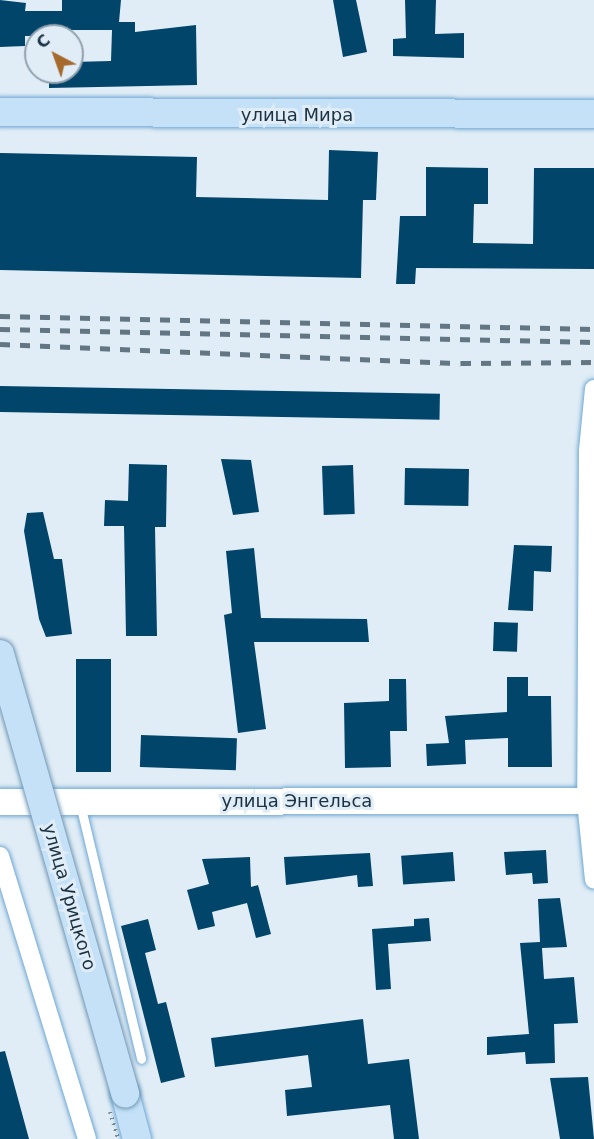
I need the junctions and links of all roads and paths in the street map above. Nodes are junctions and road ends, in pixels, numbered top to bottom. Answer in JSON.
{"nodes":[{"id":1,"x":0,"y":112,"type":"edge"},
{"id":2,"x":594,"y":114,"type":"edge"},
{"id":3,"x":594,"y":389,"type":"edge"},
{"id":4,"x":0,"y":654,"type":"edge"},
{"id":5,"x":79,"y":800,"type":"junction"},
{"id":6,"x":590,"y":801,"type":"edge"},
{"id":7,"x":0,"y":802,"type":"edge"},
{"id":8,"x":0,"y":856,"type":"edge"},
{"id":9,"x":594,"y":880,"type":"edge"},
{"id":10,"x":141,"y":1059,"type":"dead end"},
{"id":11,"x":87,"y":1139,"type":"edge"},
{"id":12,"x":135,"y":1139,"type":"edge"}],
"edges":[{"from":1,"to":2,"type":"main road","name":"улица Мира"},
{"from":3,"to":6,"type":"street"},
{"from":4,"to":12,"type":"main road","name":"улица Урицкого","bridge":true},
{"from":5,"to":6,"type":"street","name":"улица Энгельса"},
{"from":5,"to":7,"type":"street","name":"улица Энгельса"},
{"from":5,"to":10,"type":"lane"},
{"from":6,"to":9,"type":"street"},
{"from":8,"to":11,"type":"street"}]}
